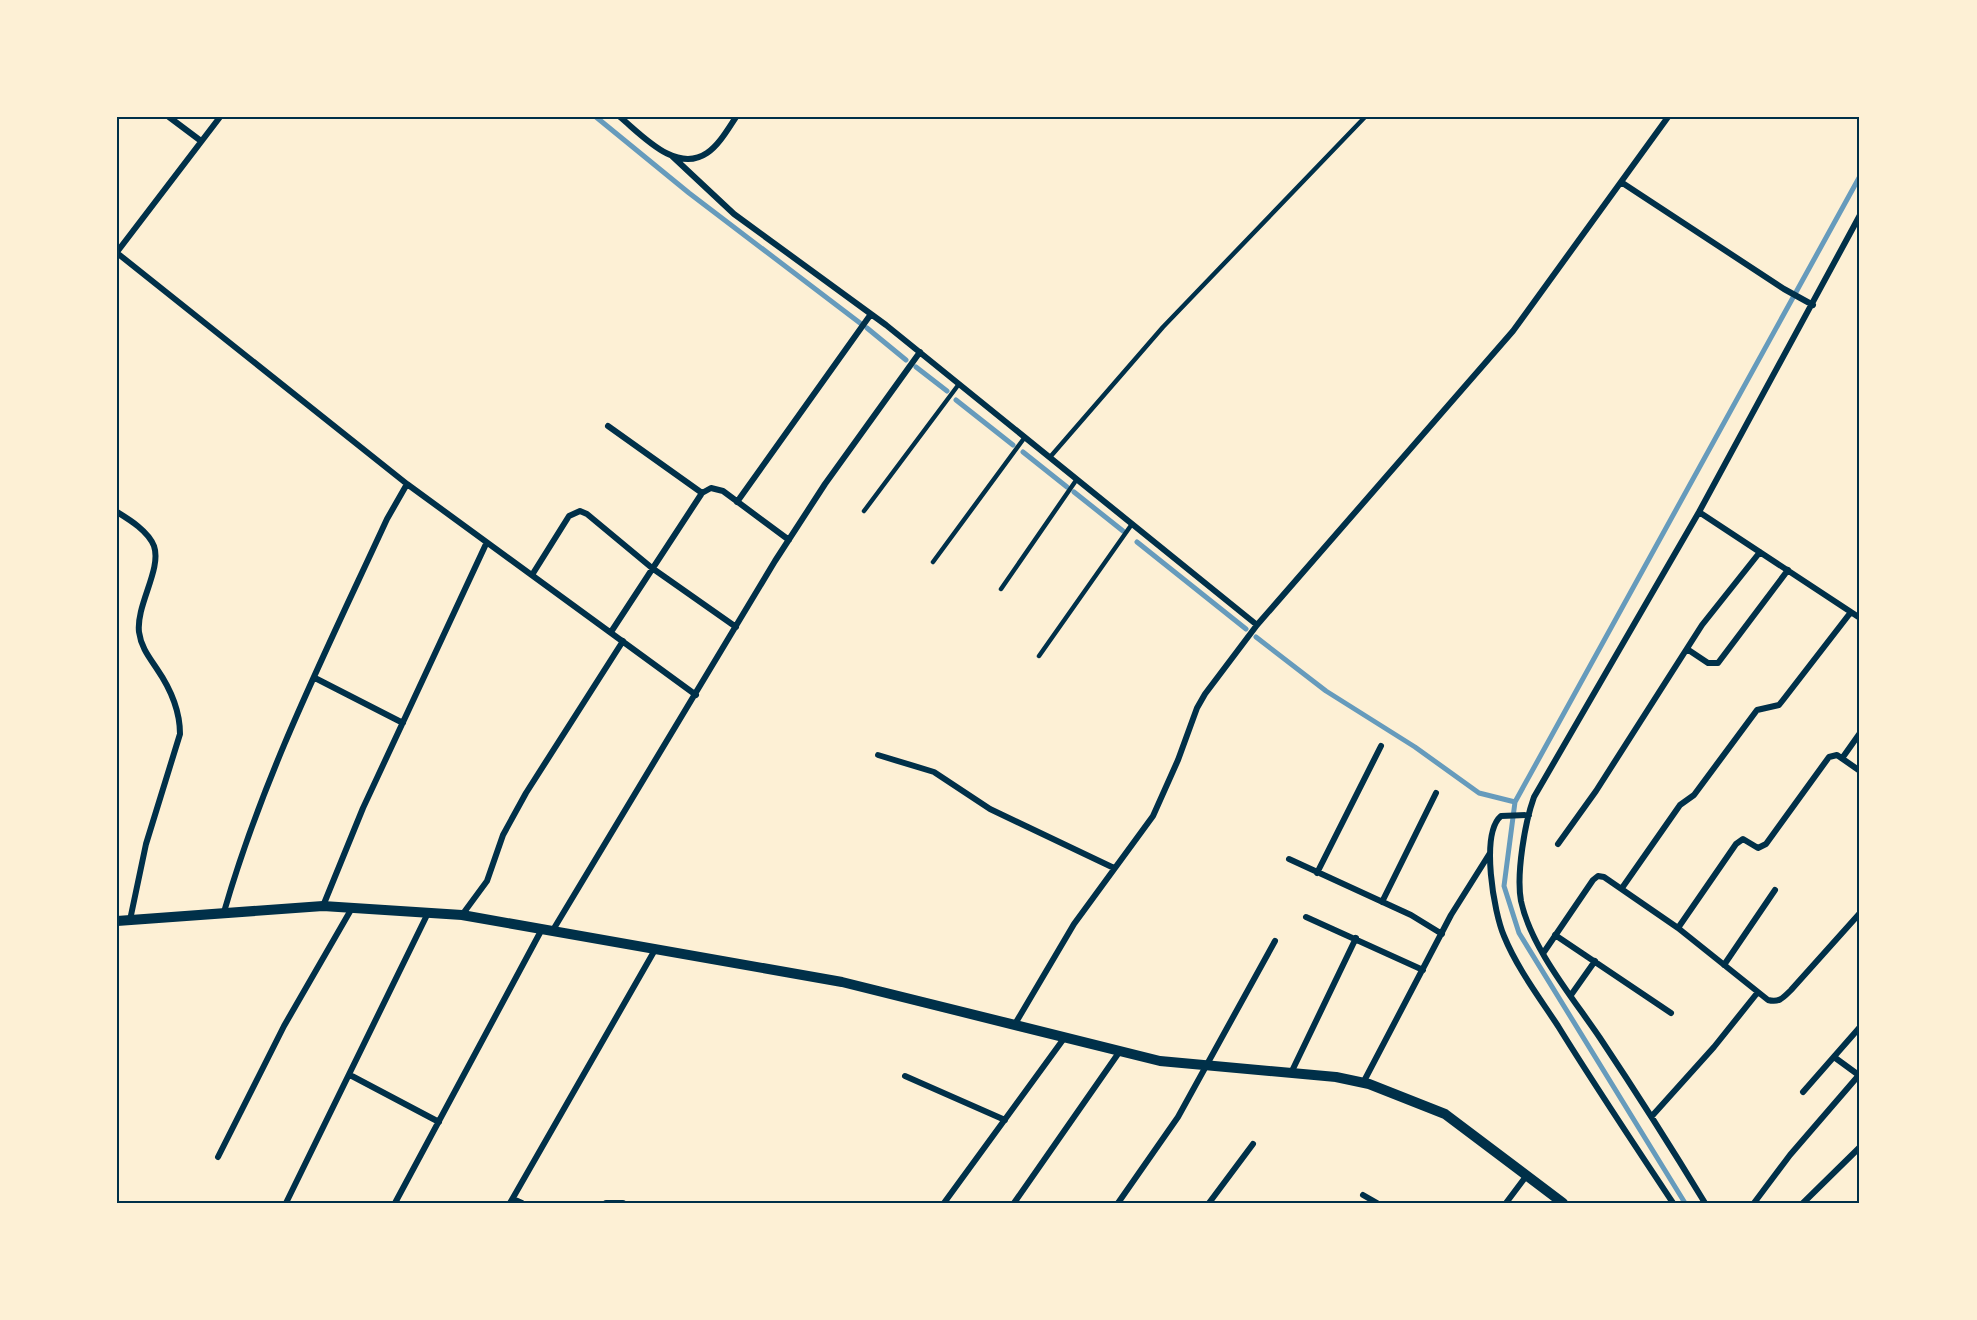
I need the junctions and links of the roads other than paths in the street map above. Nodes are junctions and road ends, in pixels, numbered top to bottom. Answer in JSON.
{"nodes":[{"id":1,"x":170,"y":117,"type":"edge"},
{"id":2,"x":220,"y":117,"type":"edge"},
{"id":3,"x":620,"y":117,"type":"edge"},
{"id":4,"x":736,"y":117,"type":"edge"},
{"id":5,"x":1365,"y":117,"type":"edge"},
{"id":6,"x":1668,"y":117,"type":"edge"},
{"id":7,"x":201,"y":141,"type":"junction"},
{"id":8,"x":672,"y":156,"type":"junction"},
{"id":9,"x":1622,"y":182,"type":"junction"},
{"id":10,"x":1860,"y":215,"type":"edge"},
{"id":11,"x":117,"y":253,"type":"edge"},
{"id":12,"x":1813,"y":305,"type":"junction"},
{"id":13,"x":871,"y":314,"type":"junction"},
{"id":14,"x":920,"y":352,"type":"junction"},
{"id":15,"x":959,"y":384,"type":"junction"},
{"id":16,"x":608,"y":426,"type":"dead end"},
{"id":17,"x":1025,"y":437,"type":"junction"},
{"id":18,"x":1051,"y":456,"type":"junction"},
{"id":19,"x":1077,"y":479,"type":"junction"},
{"id":20,"x":407,"y":484,"type":"junction"},
{"id":21,"x":702,"y":493,"type":"junction"},
{"id":22,"x":737,"y":502,"type":"junction"},
{"id":23,"x":864,"y":511,"type":"dead end"},
{"id":24,"x":117,"y":512,"type":"edge"},
{"id":25,"x":1699,"y":512,"type":"junction"},
{"id":26,"x":1132,"y":524,"type":"junction"},
{"id":27,"x":789,"y":540,"type":"junction"},
{"id":28,"x":486,"y":544,"type":"junction"},
{"id":29,"x":1760,"y":552,"type":"junction"},
{"id":30,"x":933,"y":562,"type":"dead end"},
{"id":31,"x":652,"y":568,"type":"junction"},
{"id":32,"x":1788,"y":570,"type":"junction"},
{"id":33,"x":532,"y":575,"type":"junction"},
{"id":34,"x":1001,"y":589,"type":"dead end"},
{"id":35,"x":1851,"y":612,"type":"junction"},
{"id":36,"x":1860,"y":618,"type":"edge"},
{"id":37,"x":1257,"y":625,"type":"junction"},
{"id":38,"x":736,"y":627,"type":"junction"},
{"id":39,"x":611,"y":632,"type":"junction"},
{"id":40,"x":623,"y":641,"type":"junction"},
{"id":41,"x":1687,"y":649,"type":"junction"},
{"id":42,"x":1039,"y":656,"type":"dead end"},
{"id":43,"x":315,"y":678,"type":"junction"},
{"id":44,"x":696,"y":695,"type":"junction"},
{"id":45,"x":403,"y":723,"type":"junction"},
{"id":46,"x":1860,"y":733,"type":"edge"},
{"id":47,"x":1381,"y":746,"type":"dead end"},
{"id":48,"x":878,"y":755,"type":"dead end"},
{"id":49,"x":1843,"y":757,"type":"junction"},
{"id":50,"x":1860,"y":771,"type":"edge"},
{"id":51,"x":1436,"y":793,"type":"dead end"},
{"id":52,"x":1525,"y":815,"type":"junction"},
{"id":53,"x":1558,"y":844,"type":"dead end"},
{"id":54,"x":1491,"y":852,"type":"junction"},
{"id":55,"x":1288,"y":859,"type":"dead end"},
{"id":56,"x":1114,"y":868,"type":"junction"},
{"id":57,"x":1317,"y":873,"type":"junction"},
{"id":58,"x":1623,"y":888,"type":"junction"},
{"id":59,"x":1775,"y":890,"type":"dead end"},
{"id":60,"x":1382,"y":902,"type":"junction"},
{"id":61,"x":323,"y":906,"type":"junction"},
{"id":62,"x":353,"y":907,"type":"junction"},
{"id":63,"x":224,"y":912,"type":"junction"},
{"id":64,"x":428,"y":912,"type":"junction"},
{"id":65,"x":1860,"y":913,"type":"edge"},
{"id":66,"x":462,"y":915,"type":"junction"},
{"id":67,"x":1306,"y":917,"type":"dead end"},
{"id":68,"x":117,"y":921,"type":"edge"},
{"id":69,"x":130,"y":921,"type":"junction"},
{"id":70,"x":1678,"y":928,"type":"junction"},
{"id":71,"x":547,"y":929,"type":"junction"},
{"id":72,"x":1442,"y":934,"type":"junction"},
{"id":73,"x":1555,"y":935,"type":"junction"},
{"id":74,"x":1356,"y":938,"type":"junction"},
{"id":75,"x":1275,"y":941,"type":"dead end"},
{"id":76,"x":656,"y":947,"type":"junction"},
{"id":77,"x":1544,"y":952,"type":"junction"},
{"id":78,"x":1596,"y":961,"type":"junction"},
{"id":79,"x":1724,"y":965,"type":"junction"},
{"id":80,"x":1423,"y":970,"type":"junction"},
{"id":81,"x":1758,"y":992,"type":"junction"},
{"id":82,"x":1571,"y":994,"type":"junction"},
{"id":83,"x":1671,"y":1013,"type":"dead end"},
{"id":84,"x":1015,"y":1024,"type":"junction"},
{"id":85,"x":1860,"y":1027,"type":"edge"},
{"id":86,"x":1065,"y":1037,"type":"junction"},
{"id":87,"x":1120,"y":1051,"type":"junction"},
{"id":88,"x":1834,"y":1057,"type":"junction"},
{"id":89,"x":1208,"y":1066,"type":"junction"},
{"id":90,"x":1290,"y":1074,"type":"junction"},
{"id":91,"x":350,"y":1075,"type":"junction"},
{"id":92,"x":1859,"y":1075,"type":"edge"},
{"id":93,"x":905,"y":1076,"type":"dead end"},
{"id":94,"x":1362,"y":1083,"type":"junction"},
{"id":95,"x":1803,"y":1092,"type":"dead end"},
{"id":96,"x":1652,"y":1116,"type":"junction"},
{"id":97,"x":1005,"y":1120,"type":"junction"},
{"id":98,"x":439,"y":1122,"type":"junction"},
{"id":99,"x":1253,"y":1144,"type":"dead end"},
{"id":100,"x":1860,"y":1147,"type":"edge"},
{"id":101,"x":218,"y":1157,"type":"dead end"},
{"id":102,"x":1527,"y":1175,"type":"junction"},
{"id":103,"x":1363,"y":1195,"type":"dead end"},
{"id":104,"x":512,"y":1201,"type":"edge"},
{"id":105,"x":286,"y":1203,"type":"edge"},
{"id":106,"x":395,"y":1203,"type":"edge"},
{"id":107,"x":522,"y":1203,"type":"edge"},
{"id":108,"x":606,"y":1203,"type":"edge"},
{"id":109,"x":623,"y":1203,"type":"edge"},
{"id":110,"x":944,"y":1203,"type":"edge"},
{"id":111,"x":1014,"y":1203,"type":"edge"},
{"id":112,"x":1118,"y":1203,"type":"edge"},
{"id":113,"x":1209,"y":1203,"type":"edge"},
{"id":114,"x":1377,"y":1203,"type":"edge"},
{"id":115,"x":1506,"y":1203,"type":"edge"},
{"id":116,"x":1563,"y":1203,"type":"edge"},
{"id":117,"x":1673,"y":1203,"type":"edge"},
{"id":118,"x":1705,"y":1203,"type":"edge"},
{"id":119,"x":1754,"y":1203,"type":"edge"},
{"id":120,"x":1803,"y":1203,"type":"edge"}],
"edges":[{"from":1,"to":7,"type":"street"},
{"from":2,"to":7,"type":"street"},
{"from":3,"to":8,"type":"street"},
{"from":4,"to":8,"type":"street"},
{"from":5,"to":18,"type":"lane"},
{"from":6,"to":9,"type":"street"},
{"from":7,"to":11,"type":"street"},
{"from":8,"to":13,"type":"street"},
{"from":9,"to":12,"type":"street"},
{"from":9,"to":37,"type":"street"},
{"from":10,"to":12,"type":"street"},
{"from":11,"to":20,"type":"street"},
{"from":12,"to":25,"type":"street"},
{"from":13,"to":14,"type":"street"},
{"from":13,"to":22,"type":"street"},
{"from":14,"to":15,"type":"street"},
{"from":14,"to":27,"type":"street"},
{"from":15,"to":17,"type":"street"},
{"from":15,"to":23,"type":"lane"},
{"from":16,"to":21,"type":"street"},
{"from":17,"to":18,"type":"street"},
{"from":17,"to":30,"type":"lane"},
{"from":18,"to":19,"type":"street"},
{"from":19,"to":26,"type":"street"},
{"from":19,"to":34,"type":"lane"},
{"from":20,"to":28,"type":"street"},
{"from":20,"to":43,"type":"street"},
{"from":21,"to":22,"type":"street"},
{"from":21,"to":31,"type":"street"},
{"from":22,"to":27,"type":"street"},
{"from":24,"to":69,"type":"street"},
{"from":25,"to":29,"type":"street"},
{"from":25,"to":52,"type":"street"},
{"from":26,"to":37,"type":"street"},
{"from":26,"to":42,"type":"lane"},
{"from":27,"to":38,"type":"street"},
{"from":28,"to":33,"type":"street"},
{"from":28,"to":45,"type":"street"},
{"from":29,"to":32,"type":"street"},
{"from":29,"to":41,"type":"street"},
{"from":31,"to":33,"type":"street"},
{"from":31,"to":38,"type":"street"},
{"from":31,"to":39,"type":"street"},
{"from":32,"to":35,"type":"street"},
{"from":32,"to":41,"type":"street"},
{"from":33,"to":39,"type":"street"},
{"from":35,"to":36,"type":"street"},
{"from":35,"to":58,"type":"street"},
{"from":37,"to":56,"type":"street"},
{"from":38,"to":44,"type":"street"},
{"from":39,"to":40,"type":"street"},
{"from":40,"to":44,"type":"street"},
{"from":40,"to":66,"type":"street"},
{"from":41,"to":53,"type":"street"},
{"from":43,"to":45,"type":"street"},
{"from":43,"to":63,"type":"street"},
{"from":44,"to":71,"type":"street"},
{"from":45,"to":61,"type":"street"},
{"from":46,"to":49,"type":"street"},
{"from":47,"to":57,"type":"street"},
{"from":48,"to":56,"type":"street"},
{"from":49,"to":50,"type":"street"},
{"from":49,"to":70,"type":"street"},
{"from":51,"to":60,"type":"street"},
{"from":52,"to":54,"type":"street"},
{"from":52,"to":77,"type":"street"},
{"from":54,"to":72,"type":"street"},
{"from":54,"to":117,"type":"street"},
{"from":55,"to":57,"type":"street"},
{"from":56,"to":84,"type":"street"},
{"from":57,"to":60,"type":"street"},
{"from":58,"to":70,"type":"street"},
{"from":58,"to":73,"type":"street"},
{"from":59,"to":79,"type":"street"},
{"from":60,"to":72,"type":"street"},
{"from":61,"to":62,"type":"street"},
{"from":61,"to":63,"type":"street"},
{"from":62,"to":64,"type":"street"},
{"from":62,"to":101,"type":"street"},
{"from":63,"to":69,"type":"street"},
{"from":64,"to":66,"type":"street"},
{"from":64,"to":91,"type":"street"},
{"from":65,"to":81,"type":"street"},
{"from":66,"to":71,"type":"street"},
{"from":67,"to":74,"type":"street"},
{"from":68,"to":69,"type":"street"},
{"from":70,"to":79,"type":"street"},
{"from":71,"to":76,"type":"street"},
{"from":71,"to":98,"type":"street"},
{"from":72,"to":80,"type":"street"},
{"from":73,"to":77,"type":"street"},
{"from":73,"to":78,"type":"street"},
{"from":74,"to":80,"type":"street"},
{"from":74,"to":90,"type":"street"},
{"from":75,"to":89,"type":"street"},
{"from":76,"to":84,"type":"street"},
{"from":76,"to":104,"type":"street"},
{"from":77,"to":82,"type":"street"},
{"from":78,"to":82,"type":"street"},
{"from":78,"to":83,"type":"street"},
{"from":79,"to":81,"type":"street"},
{"from":80,"to":94,"type":"street"},
{"from":81,"to":96,"type":"street"},
{"from":82,"to":96,"type":"street"},
{"from":84,"to":86,"type":"street"},
{"from":85,"to":88,"type":"street"},
{"from":86,"to":87,"type":"street"},
{"from":86,"to":97,"type":"street"},
{"from":87,"to":89,"type":"street"},
{"from":87,"to":111,"type":"street"},
{"from":88,"to":92,"type":"street"},
{"from":88,"to":95,"type":"street"},
{"from":89,"to":90,"type":"street"},
{"from":89,"to":112,"type":"street"},
{"from":90,"to":94,"type":"street"},
{"from":91,"to":98,"type":"street"},
{"from":91,"to":105,"type":"street"},
{"from":92,"to":119,"type":"street"},
{"from":93,"to":97,"type":"street"},
{"from":94,"to":102,"type":"street"},
{"from":96,"to":118,"type":"street"},
{"from":97,"to":110,"type":"street"},
{"from":98,"to":106,"type":"street"},
{"from":99,"to":113,"type":"street"},
{"from":100,"to":120,"type":"street"},
{"from":102,"to":115,"type":"street"},
{"from":102,"to":116,"type":"street"},
{"from":103,"to":114,"type":"street"},
{"from":104,"to":107,"type":"street"},
{"from":108,"to":109,"type":"street"}]}
